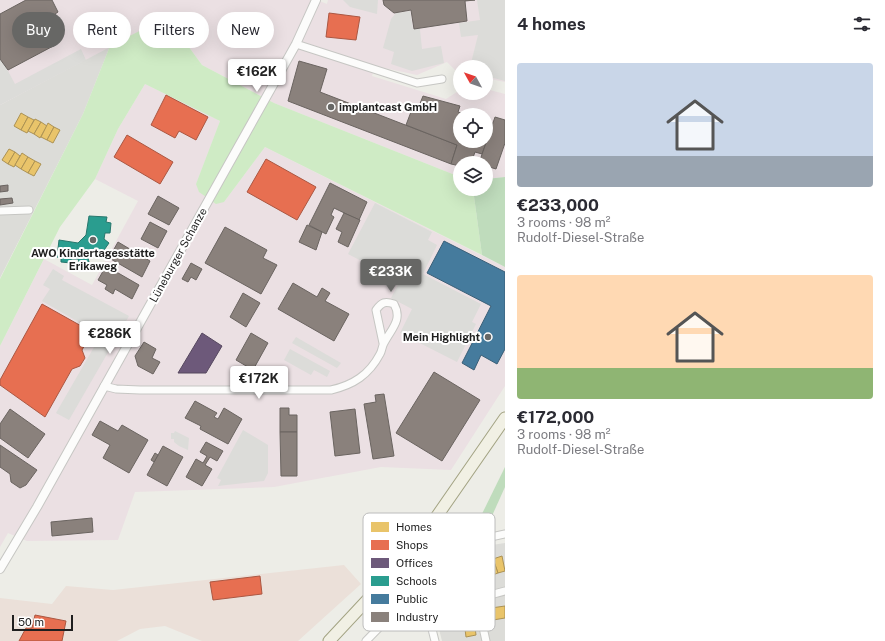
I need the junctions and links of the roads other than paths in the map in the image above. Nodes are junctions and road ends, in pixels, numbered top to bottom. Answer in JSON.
{"nodes":[{"id":1,"x":316,"y":0,"type":"edge"},
{"id":2,"x":296,"y":44,"type":"junction"},
{"id":3,"x":442,"y":79,"type":"dead end"},
{"id":4,"x":29,"y":210,"type":"dead end"},
{"id":5,"x":0,"y":211,"type":"edge"},
{"id":6,"x":383,"y":343,"type":"junction"},
{"id":7,"x":104,"y":386,"type":"junction"},
{"id":8,"x":505,"y":418,"type":"edge"},
{"id":9,"x":439,"y":513,"type":"edge"},
{"id":10,"x":505,"y":534,"type":"edge"},
{"id":11,"x":495,"y":536,"type":"edge"},
{"id":12,"x":0,"y":569,"type":"edge"},
{"id":13,"x":505,"y":591,"type":"edge"},
{"id":14,"x":495,"y":594,"type":"edge"},
{"id":15,"x":363,"y":605,"type":"edge"},
{"id":16,"x":363,"y":606,"type":"edge"},
{"id":17,"x":376,"y":631,"type":"edge"},
{"id":18,"x":432,"y":631,"type":"edge"},
{"id":19,"x":484,"y":631,"type":"edge"},
{"id":20,"x":321,"y":641,"type":"edge"},
{"id":21,"x":329,"y":641,"type":"edge"},
{"id":22,"x":366,"y":641,"type":"edge"},
{"id":23,"x":435,"y":641,"type":"edge"},
{"id":24,"x":486,"y":641,"type":"edge"}],
"edges":[{"from":1,"to":2,"type":"street","name":"Lüneburger Schanze"},
{"from":2,"to":3,"type":"street"},
{"from":2,"to":7,"type":"street","name":"Lüneburger Schanze"},
{"from":4,"to":5,"type":"street"},
{"from":6,"to":6,"type":"street"},
{"from":6,"to":7,"type":"street"},
{"from":7,"to":12,"type":"street","name":"Lüneburger Schanze"},
{"from":8,"to":9,"type":"main road"},
{"from":10,"to":11,"type":"street"},
{"from":13,"to":14,"type":"street"},
{"from":15,"to":20,"type":"main road"},
{"from":16,"to":21,"type":"main road"},
{"from":17,"to":22,"type":"street"},
{"from":18,"to":23,"type":"street"},
{"from":19,"to":24,"type":"street"}]}
